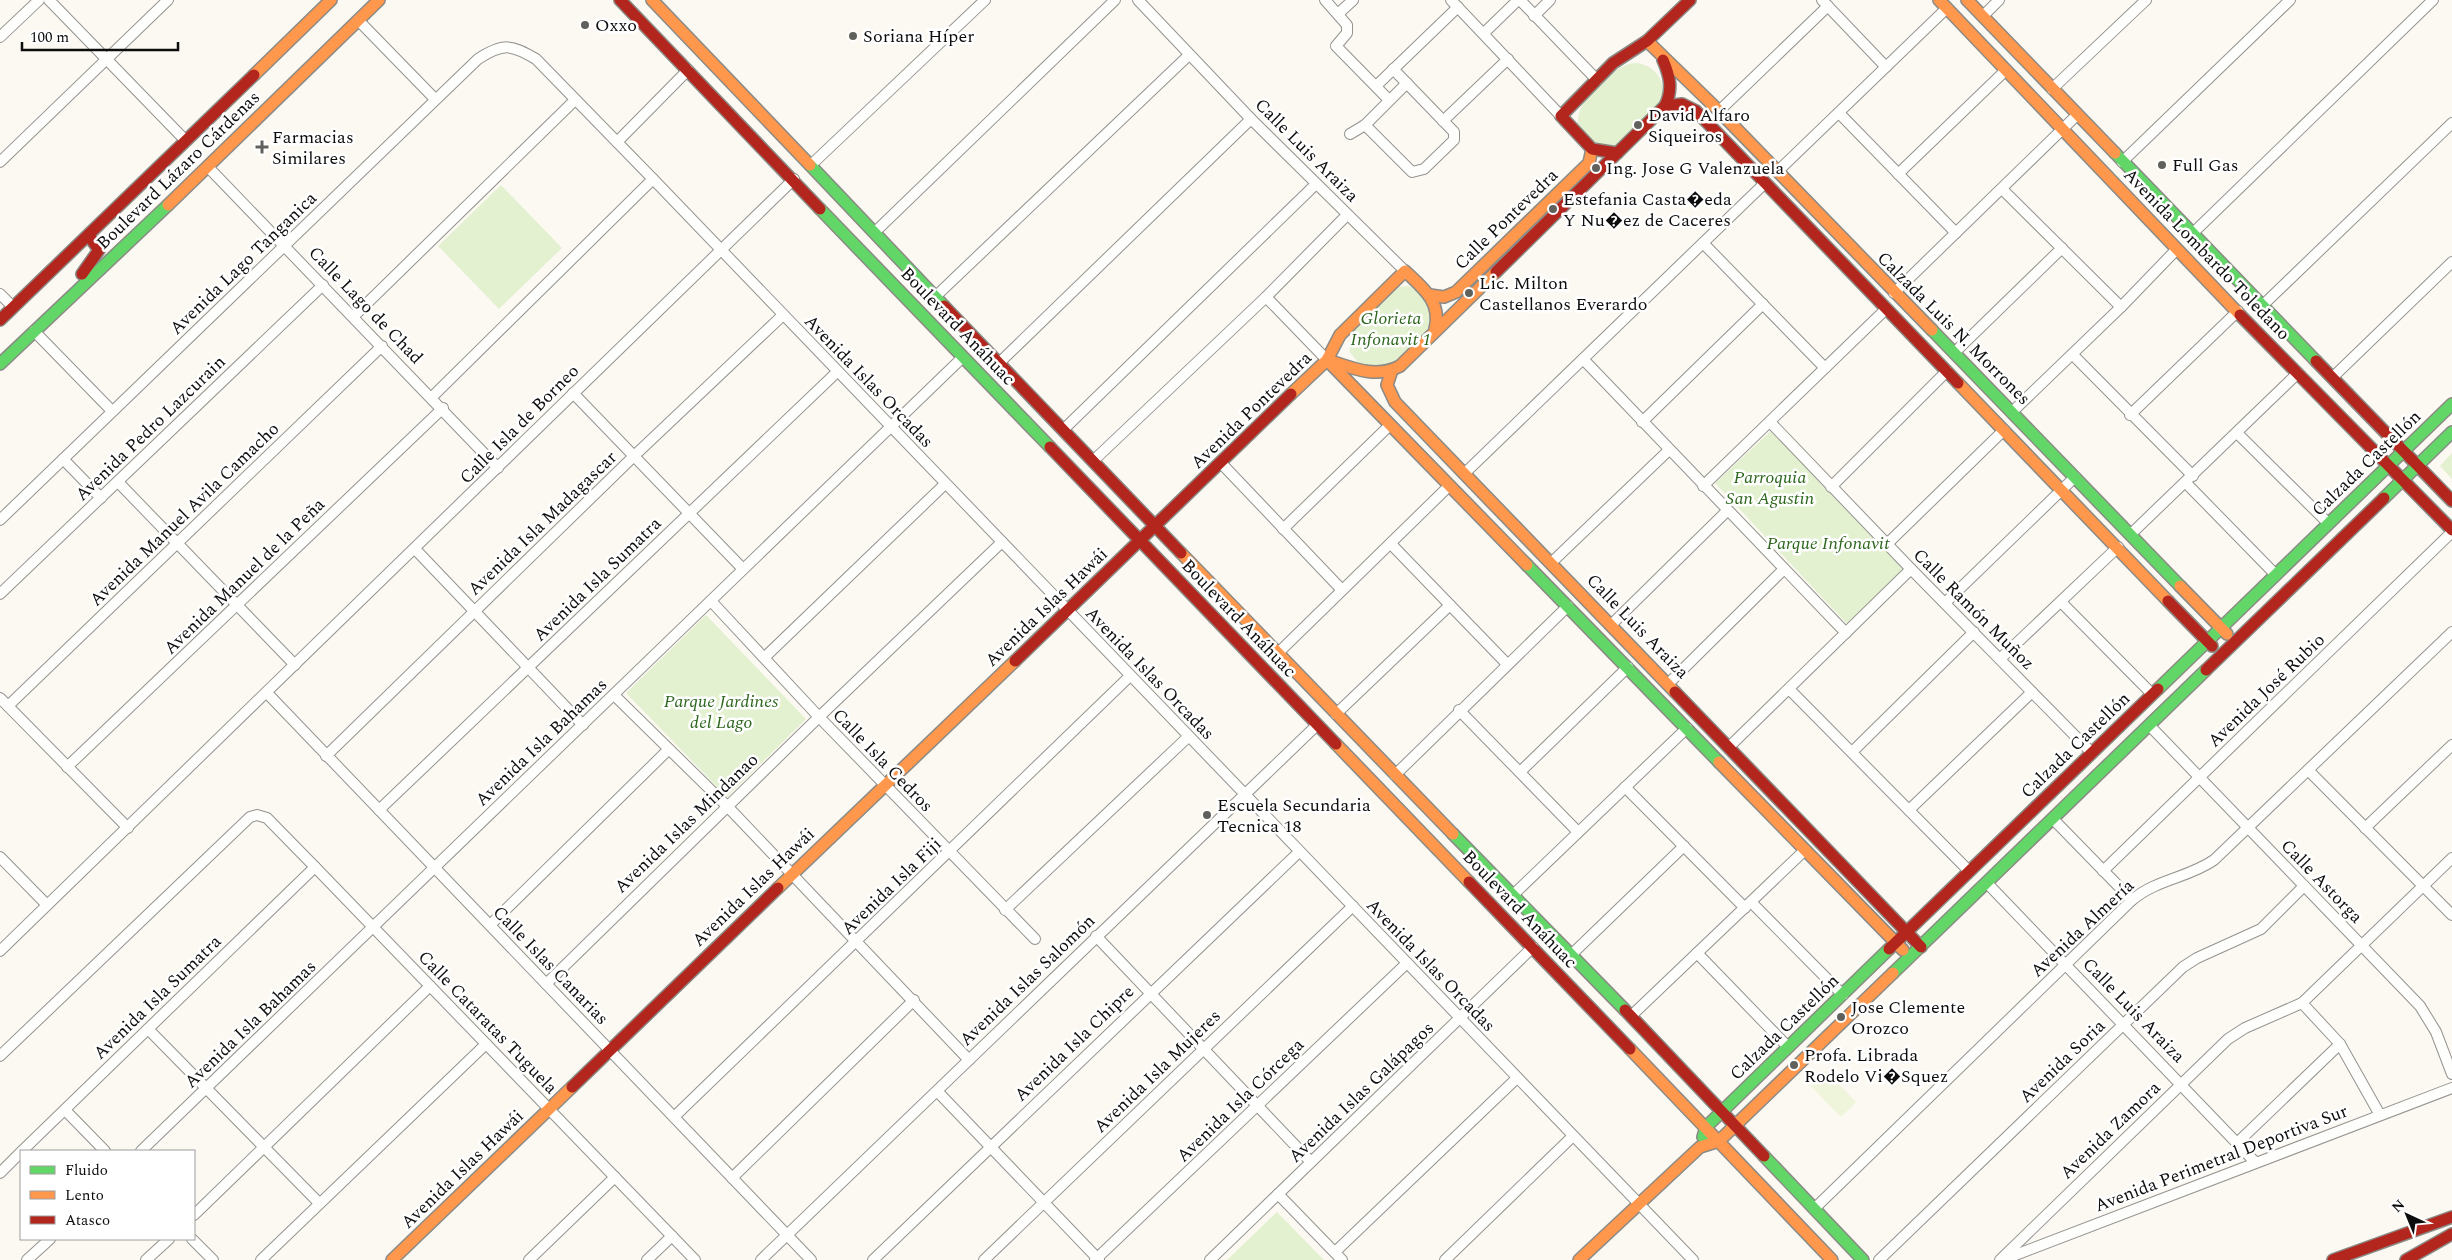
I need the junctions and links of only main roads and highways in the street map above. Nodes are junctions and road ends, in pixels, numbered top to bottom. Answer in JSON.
{"nodes":[{"id":1,"x":331,"y":0,"type":"edge"},
{"id":2,"x":379,"y":0,"type":"edge"},
{"id":3,"x":620,"y":0,"type":"edge"},
{"id":4,"x":652,"y":0,"type":"edge"},
{"id":5,"x":1690,"y":0,"type":"edge"},
{"id":6,"x":1967,"y":0,"type":"edge"},
{"id":7,"x":1943,"y":4,"type":"edge"},
{"id":8,"x":1647,"y":41,"type":"junction"},
{"id":9,"x":1658,"y":52,"type":"junction"},
{"id":10,"x":1666,"y":106,"type":"junction"},
{"id":11,"x":1592,"y":149,"type":"junction"},
{"id":12,"x":1617,"y":153,"type":"junction"},
{"id":13,"x":1796,"y":192,"type":"junction"},
{"id":14,"x":1784,"y":203,"type":"junction"},
{"id":15,"x":89,"y":236,"type":"junction"},
{"id":16,"x":1405,"y":271,"type":"joint"},
{"id":17,"x":1430,"y":295,"type":"junction"},
{"id":18,"x":52,"y":315,"type":"junction"},
{"id":19,"x":0,"y":320,"type":"edge"},
{"id":20,"x":1435,"y":329,"type":"junction"},
{"id":21,"x":1327,"y":360,"type":"junction"},
{"id":22,"x":0,"y":364,"type":"edge"},
{"id":23,"x":1391,"y":372,"type":"junction"},
{"id":24,"x":2452,"y":404,"type":"edge"},
{"id":25,"x":2452,"y":432,"type":"edge"},
{"id":26,"x":2403,"y":451,"type":"junction"},
{"id":27,"x":2417,"y":465,"type":"junction"},
{"id":28,"x":2388,"y":466,"type":"junction"},
{"id":29,"x":2402,"y":480,"type":"junction"},
{"id":30,"x":2452,"y":501,"type":"edge"},
{"id":31,"x":1497,"y":506,"type":"junction"},
{"id":32,"x":1483,"y":520,"type":"junction"},
{"id":33,"x":1156,"y":526,"type":"junction"},
{"id":34,"x":2452,"y":531,"type":"edge"},
{"id":35,"x":1140,"y":541,"type":"junction"},
{"id":36,"x":2221,"y":627,"type":"junction"},
{"id":37,"x":2207,"y":640,"type":"junction"},
{"id":38,"x":2234,"y":642,"type":"junction"},
{"id":39,"x":2221,"y":655,"type":"junction"},
{"id":40,"x":1787,"y":808,"type":"junction"},
{"id":41,"x":1775,"y":819,"type":"junction"},
{"id":42,"x":1908,"y":932,"type":"junction"},
{"id":43,"x":1896,"y":943,"type":"junction"},
{"id":44,"x":1921,"y":947,"type":"junction"},
{"id":45,"x":1910,"y":958,"type":"junction"},
{"id":46,"x":1722,"y":1111,"type":"junction"},
{"id":47,"x":1735,"y":1125,"type":"junction"},
{"id":48,"x":1706,"y":1127,"type":"junction"},
{"id":49,"x":1719,"y":1141,"type":"junction"},
{"id":50,"x":1700,"y":1147,"type":"junction"},
{"id":51,"x":2452,"y":1217,"type":"edge"},
{"id":52,"x":2452,"y":1234,"type":"edge"},
{"id":53,"x":2452,"y":1245,"type":"edge"},
{"id":54,"x":392,"y":1260,"type":"edge"},
{"id":55,"x":1579,"y":1260,"type":"edge"},
{"id":56,"x":1832,"y":1260,"type":"edge"},
{"id":57,"x":1863,"y":1260,"type":"edge"},
{"id":58,"x":2333,"y":1260,"type":"edge"},
{"id":59,"x":2408,"y":1260,"type":"edge"}],
"edges":[{"from":1,"to":15,"type":"main road","name":"Boulevard Lázaro Cárdenas"},
{"from":2,"to":18,"type":"main road","name":"Boulevard Lázaro Cárdenas"},
{"from":3,"to":35,"type":"main road","name":"Boulevard Anáhuac"},
{"from":4,"to":33,"type":"main road","name":"Boulevard Anáhuac"},
{"from":5,"to":8,"type":"main road"},
{"from":6,"to":26,"type":"main road","name":"Avenida Lombardo Toledano"},
{"from":7,"to":28,"type":"main road","name":"Avenida Lombardo Toledano"},
{"from":8,"to":9,"type":"main road","name":"Calzada Luis N. Morrones"},
{"from":8,"to":11,"type":"main road"},
{"from":9,"to":10,"type":"main road"},
{"from":9,"to":13,"type":"main road","name":"Calzada Luis N. Morrones"},
{"from":10,"to":12,"type":"main road","name":"Calle Pontevedra"},
{"from":10,"to":14,"type":"main road","name":"Calzada Luis N. Morrones"},
{"from":11,"to":12,"type":"main road"},
{"from":11,"to":17,"type":"main road","name":"Calle Pontevedra"},
{"from":12,"to":20,"type":"main road","name":"Calle Pontevedra"},
{"from":13,"to":14,"type":"main road"},
{"from":13,"to":36,"type":"main road","name":"Calzada Luis N. Morrones"},
{"from":14,"to":37,"type":"main road","name":"Calzada Luis N. Morrones"},
{"from":15,"to":18,"type":"main road"},
{"from":15,"to":19,"type":"main road","name":"Boulevard Lázaro Cárdenas"},
{"from":16,"to":17,"type":"main road","name":"Calle Luis Araiza"},
{"from":16,"to":21,"type":"main road","name":"Avenida Pontevedra"},
{"from":17,"to":20,"type":"main road","name":"Calle Luis Araiza"},
{"from":18,"to":22,"type":"main road","name":"Boulevard Lázaro Cárdenas"},
{"from":20,"to":23,"type":"main road","name":"Calle Pontevedra"},
{"from":21,"to":23,"type":"main road"},
{"from":21,"to":32,"type":"main road","name":"Calle Luis Araiza"},
{"from":21,"to":33,"type":"main road","name":"Avenida Pontevedra"},
{"from":23,"to":31,"type":"main road","name":"Calle Luis Araiza"},
{"from":24,"to":26,"type":"main road","name":"Calzada Castellón"},
{"from":25,"to":27,"type":"main road","name":"Calzada Castellón"},
{"from":26,"to":27,"type":"main road","name":"Avenida Lombardo Toledano"},
{"from":26,"to":28,"type":"main road","name":"Calzada Castellón"},
{"from":27,"to":29,"type":"main road","name":"Calzada Castellón"},
{"from":27,"to":30,"type":"main road","name":"Avenida Lombardo Toledano"},
{"from":28,"to":29,"type":"main road","name":"Avenida Lombardo Toledano"},
{"from":28,"to":36,"type":"main road","name":"Calzada Castellón"},
{"from":29,"to":34,"type":"main road","name":"Avenida Lombardo Toledano"},
{"from":29,"to":38,"type":"main road","name":"Calzada Castellón"},
{"from":31,"to":32,"type":"main road"},
{"from":31,"to":40,"type":"main road","name":"Calle Luis Araiza"},
{"from":32,"to":41,"type":"main road","name":"Calle Luis Araiza"},
{"from":33,"to":35,"type":"main road","name":"Avenida Pontevedra"},
{"from":33,"to":46,"type":"main road","name":"Boulevard Anáhuac"},
{"from":35,"to":48,"type":"main road","name":"Boulevard Anáhuac"},
{"from":35,"to":54,"type":"main road","name":"Avenida Islas Hawái"},
{"from":36,"to":37,"type":"main road","name":"Calzada Castellón"},
{"from":36,"to":38,"type":"main road","name":"Calzada Luis N. Morrones"},
{"from":37,"to":39,"type":"main road","name":"Calzada Luis N. Morrones"},
{"from":37,"to":42,"type":"main road","name":"Calzada Castellón"},
{"from":38,"to":39,"type":"main road","name":"Calzada Castellón"},
{"from":39,"to":44,"type":"main road","name":"Calzada Castellón"},
{"from":40,"to":41,"type":"main road"},
{"from":40,"to":42,"type":"main road","name":"Calle Luis Araiza"},
{"from":41,"to":43,"type":"main road","name":"Calle Luis Araiza"},
{"from":42,"to":43,"type":"main road","name":"Calzada Castellón"},
{"from":42,"to":44,"type":"main road","name":"Calle Luis Araiza"},
{"from":43,"to":45,"type":"main road","name":"Calle Luis Araiza"},
{"from":43,"to":46,"type":"main road","name":"Calzada Castellón"},
{"from":44,"to":45,"type":"main road","name":"Calzada Castellón"},
{"from":45,"to":47,"type":"main road","name":"Calzada Castellón"},
{"from":46,"to":47,"type":"main road","name":"Boulevard Anáhuac"},
{"from":46,"to":48,"type":"main road","name":"Calzada Castellón"},
{"from":47,"to":49,"type":"main road","name":"Calzada Castellón"},
{"from":47,"to":57,"type":"main road","name":"Boulevard Anáhuac"},
{"from":48,"to":49,"type":"main road","name":"Boulevard Anáhuac"},
{"from":48,"to":50,"type":"main road"},
{"from":49,"to":50,"type":"main road"},
{"from":49,"to":56,"type":"main road","name":"Boulevard Anáhuac"},
{"from":50,"to":55,"type":"main road"},
{"from":51,"to":58,"type":"main road"},
{"from":52,"to":59,"type":"main road"},
{"from":53,"to":59,"type":"main road"}]}
